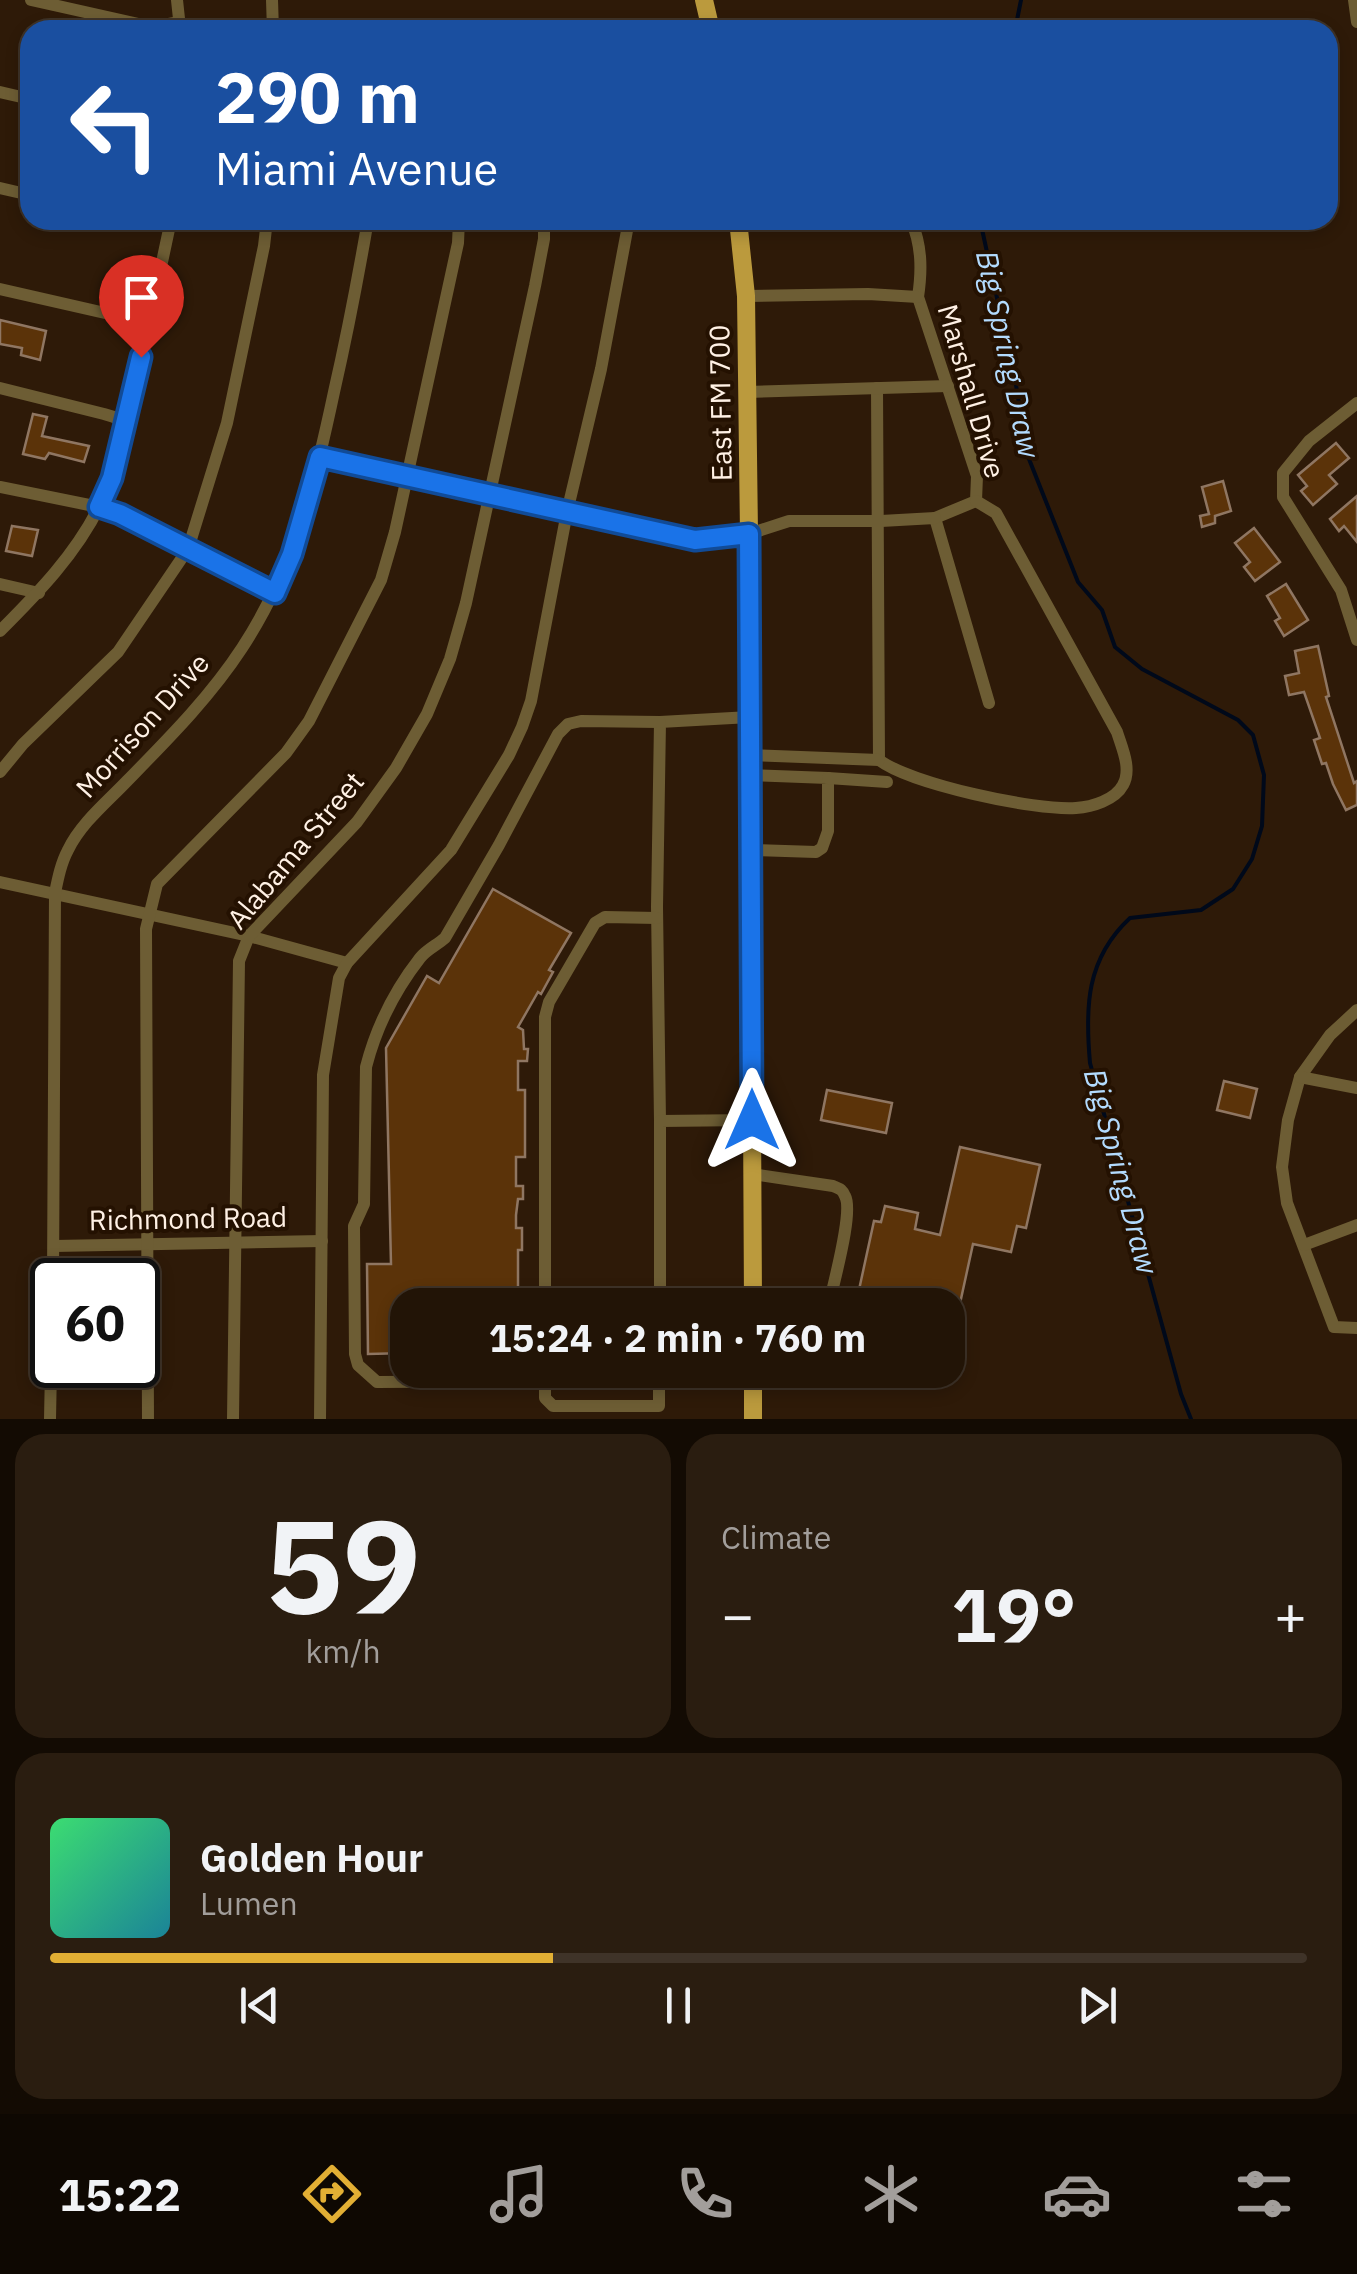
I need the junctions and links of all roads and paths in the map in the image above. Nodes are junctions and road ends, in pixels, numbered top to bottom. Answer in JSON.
{"nodes":[{"id":1,"x":31,"y":0,"type":"edge"},
{"id":2,"x":1354,"y":0,"type":"edge"},
{"id":3,"x":121,"y":20,"type":"edge"},
{"id":4,"x":1357,"y":22,"type":"edge"},
{"id":5,"x":169,"y":230,"type":"edge"},
{"id":6,"x":266,"y":230,"type":"edge"},
{"id":7,"x":366,"y":230,"type":"edge"},
{"id":8,"x":458,"y":230,"type":"edge"},
{"id":9,"x":543,"y":230,"type":"edge"},
{"id":10,"x":628,"y":230,"type":"edge"},
{"id":11,"x":739,"y":230,"type":"edge"},
{"id":12,"x":915,"y":230,"type":"edge"},
{"id":13,"x":0,"y":290,"type":"edge"},
{"id":14,"x":746,"y":296,"type":"junction"},
{"id":15,"x":918,"y":297,"type":"junction"},
{"id":16,"x":149,"y":323,"type":"junction"},
{"id":17,"x":948,"y":386,"type":"junction"},
{"id":18,"x":0,"y":388,"type":"edge"},
{"id":19,"x":877,"y":388,"type":"junction"},
{"id":20,"x":747,"y":392,"type":"junction"},
{"id":21,"x":1357,"y":403,"type":"edge"},
{"id":22,"x":126,"y":426,"type":"junction"},
{"id":23,"x":320,"y":457,"type":"junction"},
{"id":24,"x":407,"y":477,"type":"junction"},
{"id":25,"x":0,"y":487,"type":"edge"},
{"id":26,"x":489,"y":496,"type":"junction"},
{"id":27,"x":976,"y":501,"type":"junction"},
{"id":28,"x":99,"y":507,"type":"junction"},
{"id":29,"x":566,"y":512,"type":"junction"},
{"id":30,"x":935,"y":518,"type":"junction"},
{"id":31,"x":878,"y":520,"type":"junction"},
{"id":32,"x":749,"y":534,"type":"junction"},
{"id":33,"x":188,"y":549,"type":"junction"},
{"id":34,"x":0,"y":584,"type":"edge"},
{"id":35,"x":38,"y":592,"type":"junction"},
{"id":36,"x":275,"y":593,"type":"junction"},
{"id":37,"x":0,"y":632,"type":"edge"},
{"id":38,"x":1357,"y":640,"type":"edge"},
{"id":39,"x":989,"y":703,"type":"dead end"},
{"id":40,"x":750,"y":718,"type":"junction"},
{"id":41,"x":660,"y":722,"type":"junction"},
{"id":42,"x":880,"y":760,"type":"junction"},
{"id":43,"x":750,"y":765,"type":"junction"},
{"id":44,"x":0,"y":772,"type":"edge"},
{"id":45,"x":828,"y":778,"type":"junction"},
{"id":46,"x":887,"y":782,"type":"dead end"},
{"id":47,"x":750,"y":850,"type":"junction"},
{"id":48,"x":0,"y":882,"type":"edge"},
{"id":49,"x":56,"y":894,"type":"junction"},
{"id":50,"x":150,"y":914,"type":"junction"},
{"id":51,"x":657,"y":918,"type":"junction"},
{"id":52,"x":250,"y":936,"type":"junction"},
{"id":53,"x":347,"y":963,"type":"junction"},
{"id":54,"x":1357,"y":1010,"type":"edge"},
{"id":55,"x":1300,"y":1077,"type":"junction"},
{"id":56,"x":1357,"y":1088,"type":"edge"},
{"id":57,"x":752,"y":1120,"type":"junction"},
{"id":58,"x":660,"y":1121,"type":"junction"},
{"id":59,"x":752,"y":1174,"type":"junction"},
{"id":60,"x":1357,"y":1225,"type":"edge"},
{"id":61,"x":322,"y":1241,"type":"junction"},
{"id":62,"x":236,"y":1243,"type":"junction"},
{"id":63,"x":147,"y":1244,"type":"junction"},
{"id":64,"x":1304,"y":1245,"type":"junction"},
{"id":65,"x":54,"y":1246,"type":"junction"},
{"id":66,"x":54,"y":1258,"type":"edge"},
{"id":67,"x":545,"y":1288,"type":"edge"},
{"id":68,"x":660,"y":1288,"type":"edge"},
{"id":69,"x":753,"y":1288,"type":"edge"},
{"id":70,"x":833,"y":1288,"type":"edge"},
{"id":71,"x":1357,"y":1328,"type":"edge"},
{"id":72,"x":390,"y":1382,"type":"edge"},
{"id":73,"x":51,"y":1388,"type":"edge"},
{"id":74,"x":545,"y":1388,"type":"edge"},
{"id":75,"x":753,"y":1388,"type":"edge"},
{"id":76,"x":659,"y":1412,"type":"edge"},
{"id":77,"x":50,"y":1419,"type":"edge"},
{"id":78,"x":148,"y":1419,"type":"edge"},
{"id":79,"x":233,"y":1419,"type":"edge"},
{"id":80,"x":320,"y":1419,"type":"edge"},
{"id":81,"x":753,"y":1419,"type":"edge"}],
"edges":[{"from":1,"to":3,"type":"street"},
{"from":2,"to":4,"type":"street"},
{"from":5,"to":16,"type":"street"},
{"from":6,"to":33,"type":"street"},
{"from":7,"to":23,"type":"street","name":"Morrison Drive"},
{"from":8,"to":24,"type":"street"},
{"from":9,"to":26,"type":"street","name":"Alabama Street"},
{"from":10,"to":29,"type":"street"},
{"from":11,"to":14,"type":"main road","name":"East FM 700"},
{"from":12,"to":15,"type":"street"},
{"from":13,"to":16,"type":"street"},
{"from":14,"to":15,"type":"street"},
{"from":14,"to":20,"type":"main road","name":"East FM 700"},
{"from":15,"to":17,"type":"street","name":"Marshall Drive"},
{"from":16,"to":22,"type":"street"},
{"from":17,"to":19,"type":"street"},
{"from":17,"to":27,"type":"street","name":"Marshall Drive"},
{"from":18,"to":22,"type":"street"},
{"from":19,"to":20,"type":"street"},
{"from":19,"to":31,"type":"street"},
{"from":20,"to":32,"type":"main road","name":"East FM 700"},
{"from":21,"to":38,"type":"street"},
{"from":22,"to":28,"type":"street"},
{"from":23,"to":24,"type":"street"},
{"from":23,"to":36,"type":"street","name":"Morrison Drive"},
{"from":24,"to":26,"type":"street"},
{"from":24,"to":50,"type":"street"},
{"from":25,"to":28,"type":"street"},
{"from":26,"to":29,"type":"street"},
{"from":26,"to":52,"type":"street","name":"Alabama Street"},
{"from":27,"to":30,"type":"street","name":"Marshall Drive"},
{"from":27,"to":42,"type":"street"},
{"from":28,"to":33,"type":"street"},
{"from":28,"to":35,"type":"street"},
{"from":29,"to":32,"type":"street"},
{"from":29,"to":53,"type":"street"},
{"from":30,"to":31,"type":"street"},
{"from":30,"to":39,"type":"street"},
{"from":31,"to":32,"type":"street"},
{"from":31,"to":42,"type":"street"},
{"from":32,"to":40,"type":"main road","name":"East FM 700"},
{"from":33,"to":36,"type":"street"},
{"from":33,"to":44,"type":"street"},
{"from":34,"to":35,"type":"street"},
{"from":35,"to":37,"type":"street"},
{"from":36,"to":49,"type":"street","name":"Morrison Drive"},
{"from":40,"to":41,"type":"street"},
{"from":40,"to":43,"type":"main road","name":"East FM 700"},
{"from":41,"to":51,"type":"street"},
{"from":41,"to":72,"type":"street"},
{"from":42,"to":43,"type":"street"},
{"from":43,"to":45,"type":"street"},
{"from":43,"to":47,"type":"main road","name":"East FM 700"},
{"from":45,"to":46,"type":"street"},
{"from":45,"to":47,"type":"street"},
{"from":47,"to":57,"type":"main road","name":"East FM 700"},
{"from":48,"to":49,"type":"street"},
{"from":49,"to":50,"type":"street"},
{"from":49,"to":65,"type":"street","name":"Morrison Drive"},
{"from":50,"to":52,"type":"street"},
{"from":50,"to":63,"type":"street"},
{"from":51,"to":58,"type":"street"},
{"from":51,"to":67,"type":"street"},
{"from":52,"to":53,"type":"street"},
{"from":52,"to":62,"type":"street","name":"Alabama Street"},
{"from":53,"to":61,"type":"street"},
{"from":54,"to":55,"type":"street"},
{"from":55,"to":56,"type":"street"},
{"from":55,"to":64,"type":"street"},
{"from":57,"to":58,"type":"street"},
{"from":57,"to":59,"type":"main road","name":"East FM 700"},
{"from":58,"to":68,"type":"street"},
{"from":59,"to":69,"type":"main road","name":"East FM 700"},
{"from":59,"to":70,"type":"street"},
{"from":60,"to":64,"type":"street"},
{"from":61,"to":62,"type":"street","name":"Richmond Road"},
{"from":61,"to":80,"type":"street"},
{"from":62,"to":63,"type":"street","name":"Richmond Road"},
{"from":62,"to":79,"type":"street","name":"Alabama Street"},
{"from":63,"to":65,"type":"street","name":"Richmond Road"},
{"from":63,"to":78,"type":"street"},
{"from":64,"to":71,"type":"street"},
{"from":65,"to":66,"type":"street","name":"Morrison Drive"},
{"from":73,"to":77,"type":"street"},
{"from":74,"to":76,"type":"street"},
{"from":75,"to":81,"type":"main road"}]}
